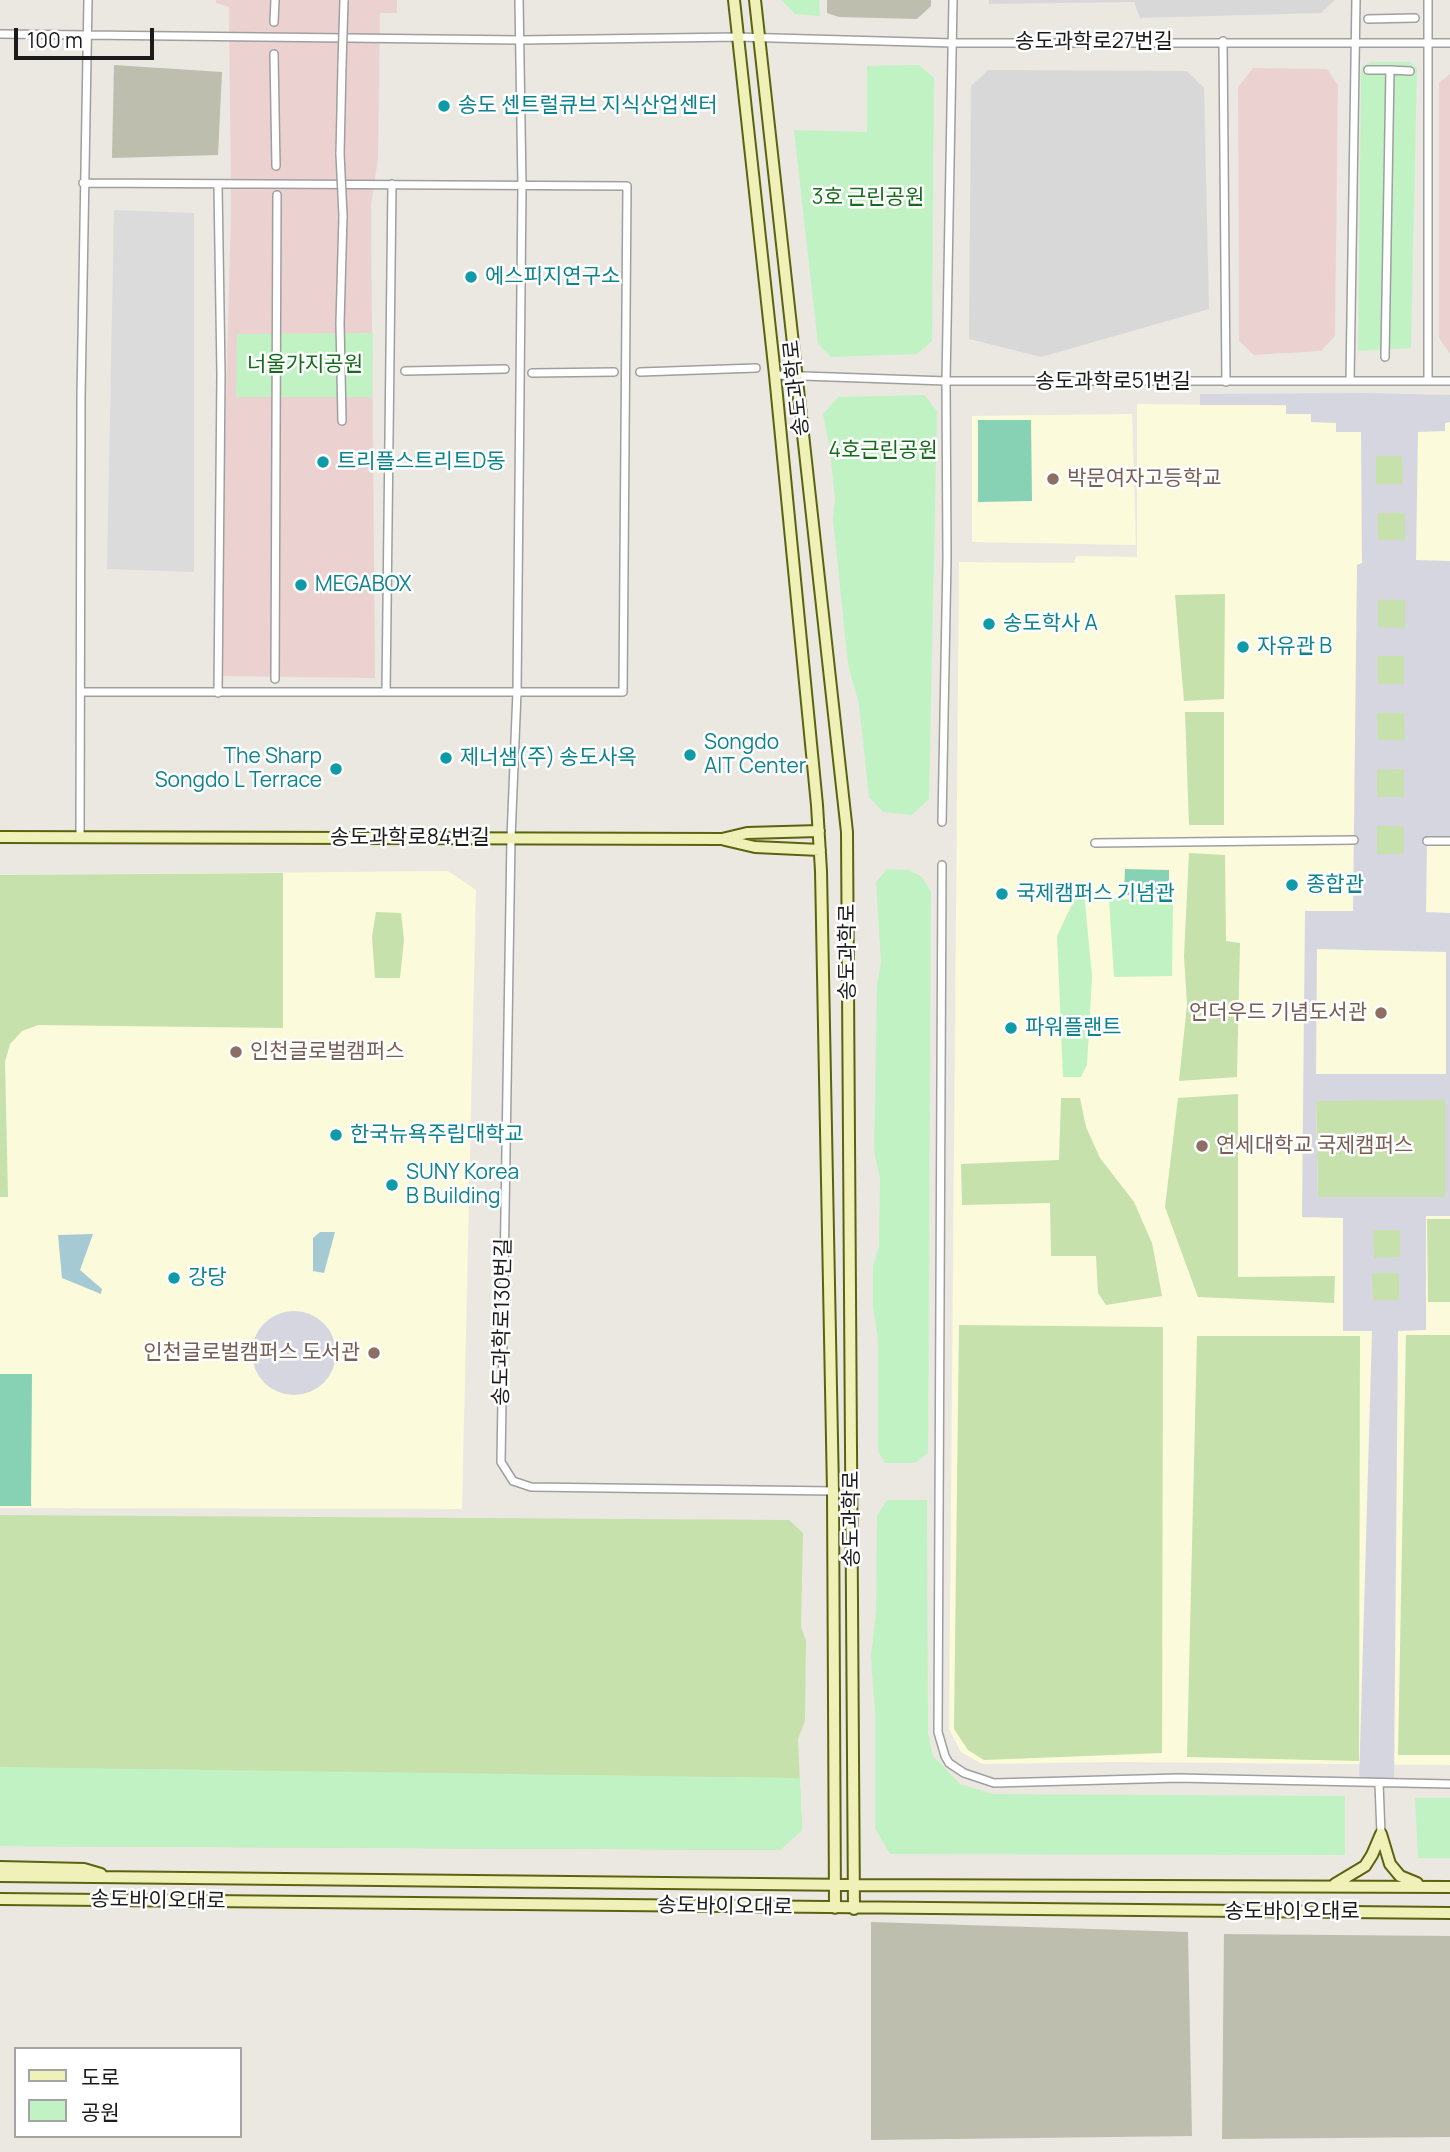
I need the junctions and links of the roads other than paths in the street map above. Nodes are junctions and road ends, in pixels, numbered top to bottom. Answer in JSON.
{"nodes":[{"id":1,"x":88,"y":0,"type":"edge"},
{"id":2,"x":275,"y":0,"type":"edge"},
{"id":3,"x":344,"y":0,"type":"edge"},
{"id":4,"x":519,"y":0,"type":"edge"},
{"id":5,"x":734,"y":0,"type":"edge"},
{"id":6,"x":755,"y":0,"type":"edge"},
{"id":7,"x":953,"y":0,"type":"edge"},
{"id":8,"x":1356,"y":0,"type":"edge"},
{"id":9,"x":1429,"y":0,"type":"edge"},
{"id":10,"x":1415,"y":18,"type":"dead end"},
{"id":11,"x":1368,"y":19,"type":"dead end"},
{"id":12,"x":274,"y":22,"type":"dead end"},
{"id":13,"x":0,"y":34,"type":"edge"},
{"id":14,"x":87,"y":37,"type":"junction"},
{"id":15,"x":738,"y":37,"type":"junction"},
{"id":16,"x":759,"y":37,"type":"junction"},
{"id":17,"x":520,"y":40,"type":"junction"},
{"id":18,"x":1223,"y":41,"type":"junction"},
{"id":19,"x":952,"y":43,"type":"junction"},
{"id":20,"x":1429,"y":43,"type":"junction"},
{"id":21,"x":1450,"y":43,"type":"edge"},
{"id":22,"x":1356,"y":44,"type":"junction"},
{"id":23,"x":274,"y":54,"type":"dead end"},
{"id":24,"x":1368,"y":70,"type":"dead end"},
{"id":25,"x":1390,"y":70,"type":"junction"},
{"id":26,"x":1410,"y":71,"type":"dead end"},
{"id":27,"x":276,"y":166,"type":"dead end"},
{"id":28,"x":83,"y":183,"type":"junction"},
{"id":29,"x":392,"y":184,"type":"junction"},
{"id":30,"x":218,"y":185,"type":"junction"},
{"id":31,"x":522,"y":186,"type":"junction"},
{"id":32,"x":277,"y":195,"type":"dead end"},
{"id":33,"x":1385,"y":357,"type":"dead end"},
{"id":34,"x":757,"y":368,"type":"dead end"},
{"id":35,"x":505,"y":369,"type":"dead end"},
{"id":36,"x":405,"y":371,"type":"dead end"},
{"id":37,"x":614,"y":372,"type":"dead end"},
{"id":38,"x":640,"y":372,"type":"dead end"},
{"id":39,"x":532,"y":373,"type":"dead end"},
{"id":40,"x":775,"y":375,"type":"junction"},
{"id":41,"x":796,"y":376,"type":"junction"},
{"id":42,"x":946,"y":381,"type":"junction"},
{"id":43,"x":1350,"y":381,"type":"junction"},
{"id":44,"x":1428,"y":381,"type":"junction"},
{"id":45,"x":1450,"y":381,"type":"edge"},
{"id":46,"x":1226,"y":382,"type":"junction"},
{"id":47,"x":342,"y":421,"type":"dead end"},
{"id":48,"x":275,"y":679,"type":"dead end"},
{"id":49,"x":517,"y":691,"type":"junction"},
{"id":50,"x":81,"y":692,"type":"junction"},
{"id":51,"x":386,"y":692,"type":"junction"},
{"id":52,"x":218,"y":693,"type":"junction"},
{"id":53,"x":942,"y":822,"type":"dead end"},
{"id":54,"x":819,"y":831,"type":"junction"},
{"id":55,"x":0,"y":837,"type":"edge"},
{"id":56,"x":80,"y":838,"type":"junction"},
{"id":57,"x":511,"y":838,"type":"junction"},
{"id":58,"x":722,"y":839,"type":"junction"},
{"id":59,"x":1354,"y":840,"type":"dead end"},
{"id":60,"x":1427,"y":841,"type":"dead end"},
{"id":61,"x":1450,"y":841,"type":"edge"},
{"id":62,"x":1095,"y":843,"type":"dead end"},
{"id":63,"x":820,"y":849,"type":"junction"},
{"id":64,"x":942,"y":865,"type":"dead end"},
{"id":65,"x":833,"y":1491,"type":"junction"},
{"id":66,"x":1380,"y":1783,"type":"junction"},
{"id":67,"x":1450,"y":1784,"type":"edge"},
{"id":68,"x":1381,"y":1834,"type":"junction"},
{"id":69,"x":0,"y":1867,"type":"edge"},
{"id":70,"x":0,"y":1877,"type":"edge"},
{"id":71,"x":113,"y":1878,"type":"junction"},
{"id":72,"x":834,"y":1885,"type":"junction"},
{"id":73,"x":854,"y":1885,"type":"junction"},
{"id":74,"x":1331,"y":1886,"type":"junction"},
{"id":75,"x":1430,"y":1887,"type":"junction"},
{"id":76,"x":1450,"y":1887,"type":"edge"},
{"id":77,"x":0,"y":1899,"type":"edge"},
{"id":78,"x":835,"y":1909,"type":"junction"},
{"id":79,"x":854,"y":1909,"type":"junction"},
{"id":80,"x":1450,"y":1913,"type":"edge"}],
"edges":[{"from":1,"to":14,"type":"street"},
{"from":2,"to":12,"type":"street"},
{"from":3,"to":47,"type":"street","bridge":true},
{"from":4,"to":17,"type":"street","name":"송도과학로130번길"},
{"from":5,"to":15,"type":"main road","name":"송도과학로"},
{"from":6,"to":16,"type":"main road","name":"송도과학로"},
{"from":7,"to":19,"type":"street"},
{"from":8,"to":22,"type":"street"},
{"from":9,"to":20,"type":"street"},
{"from":10,"to":11,"type":"street"},
{"from":13,"to":14,"type":"street","name":"송도과학로27번길"},
{"from":14,"to":17,"type":"street","name":"송도과학로27번길"},
{"from":14,"to":28,"type":"street"},
{"from":15,"to":16,"type":"street","name":"송도과학로27번길"},
{"from":15,"to":17,"type":"street","name":"송도과학로27번길"},
{"from":15,"to":40,"type":"main road","name":"송도과학로"},
{"from":16,"to":19,"type":"street","name":"송도과학로27번길"},
{"from":16,"to":41,"type":"main road","name":"송도과학로"},
{"from":17,"to":31,"type":"street","name":"송도과학로130번길"},
{"from":18,"to":19,"type":"street","name":"송도과학로27번길"},
{"from":18,"to":22,"type":"street","name":"송도과학로27번길"},
{"from":18,"to":46,"type":"street"},
{"from":19,"to":42,"type":"street"},
{"from":20,"to":21,"type":"street","name":"송도과학로27번길"},
{"from":20,"to":22,"type":"street","name":"송도과학로27번길"},
{"from":20,"to":44,"type":"street"},
{"from":22,"to":43,"type":"street"},
{"from":23,"to":27,"type":"street"},
{"from":24,"to":25,"type":"street"},
{"from":25,"to":26,"type":"street"},
{"from":25,"to":33,"type":"street"},
{"from":28,"to":30,"type":"street"},
{"from":28,"to":50,"type":"street"},
{"from":29,"to":30,"type":"street"},
{"from":29,"to":31,"type":"street"},
{"from":29,"to":51,"type":"street"},
{"from":30,"to":52,"type":"street"},
{"from":31,"to":49,"type":"street","name":"송도과학로130번길"},
{"from":31,"to":49,"type":"street"},
{"from":32,"to":48,"type":"street"},
{"from":34,"to":38,"type":"street"},
{"from":35,"to":36,"type":"street"},
{"from":37,"to":39,"type":"street"},
{"from":40,"to":41,"type":"street","name":"송도과학로51번길"},
{"from":40,"to":54,"type":"main road","name":"송도과학로"},
{"from":41,"to":42,"type":"street","name":"송도과학로51번길"},
{"from":41,"to":73,"type":"main road","name":"송도과학로"},
{"from":42,"to":46,"type":"street","name":"송도과학로51번길"},
{"from":42,"to":53,"type":"street"},
{"from":43,"to":44,"type":"street","name":"송도과학로51번길"},
{"from":43,"to":46,"type":"street","name":"송도과학로51번길"},
{"from":44,"to":45,"type":"street","name":"송도과학로51번길"},
{"from":49,"to":51,"type":"street"},
{"from":49,"to":57,"type":"street","name":"송도과학로130번길"},
{"from":50,"to":52,"type":"street"},
{"from":50,"to":56,"type":"street"},
{"from":51,"to":52,"type":"street"},
{"from":54,"to":58,"type":"main road","name":"송도과학로84번길"},
{"from":54,"to":63,"type":"main road","name":"송도과학로"},
{"from":55,"to":56,"type":"main road","name":"송도과학로84번길"},
{"from":56,"to":57,"type":"main road","name":"송도과학로84번길"},
{"from":57,"to":58,"type":"main road","name":"송도과학로84번길"},
{"from":57,"to":65,"type":"street","name":"송도과학로130번길"},
{"from":58,"to":63,"type":"main road"},
{"from":59,"to":62,"type":"street"},
{"from":60,"to":61,"type":"street"},
{"from":63,"to":65,"type":"main road","name":"송도과학로"},
{"from":64,"to":66,"type":"street"},
{"from":65,"to":72,"type":"main road","name":"송도과학로"},
{"from":66,"to":67,"type":"street"},
{"from":66,"to":68,"type":"street"},
{"from":68,"to":74,"type":"main road"},
{"from":68,"to":75,"type":"main road"},
{"from":69,"to":71,"type":"main road"},
{"from":70,"to":71,"type":"main road","name":"송도바이오대로"},
{"from":71,"to":72,"type":"main road","name":"송도바이오대로"},
{"from":72,"to":73,"type":"main road","name":"송도바이오대로"},
{"from":72,"to":78,"type":"main road","name":"송도과학로"},
{"from":73,"to":74,"type":"main road","name":"송도바이오대로"},
{"from":73,"to":79,"type":"main road","name":"송도과학로"},
{"from":74,"to":75,"type":"main road","name":"송도바이오대로"},
{"from":75,"to":76,"type":"main road","name":"송도바이오대로"},
{"from":77,"to":78,"type":"main road","name":"송도바이오대로"},
{"from":78,"to":79,"type":"main road","name":"송도바이오대로"},
{"from":79,"to":80,"type":"main road","name":"송도바이오대로"}]}
